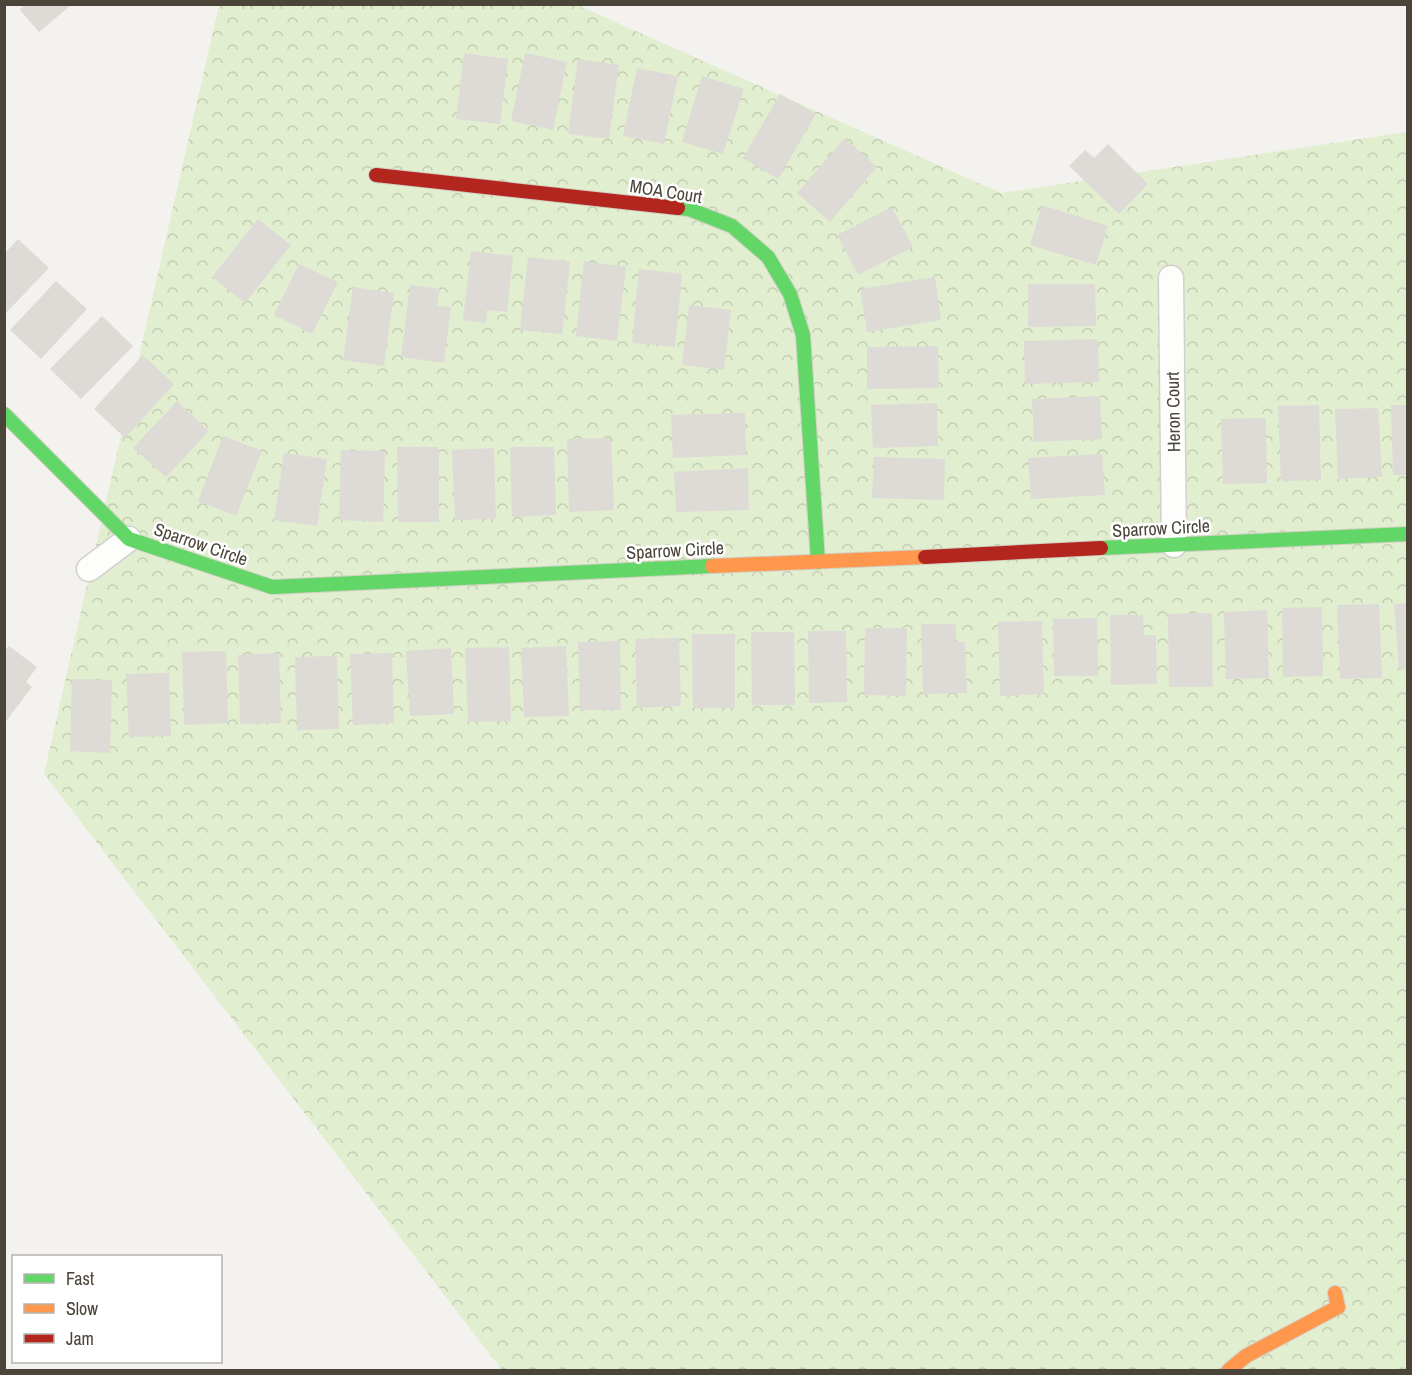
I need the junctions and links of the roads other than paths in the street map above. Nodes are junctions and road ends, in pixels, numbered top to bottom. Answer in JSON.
{"nodes":[{"id":1,"x":376,"y":175,"type":"dead end"},
{"id":2,"x":1171,"y":278,"type":"dead end"},
{"id":3,"x":4,"y":414,"type":"edge"},
{"id":4,"x":1407,"y":534,"type":"edge"},
{"id":5,"x":129,"y":538,"type":"junction"},
{"id":6,"x":1174,"y":545,"type":"junction"},
{"id":7,"x":818,"y":562,"type":"junction"},
{"id":8,"x":89,"y":569,"type":"dead end"},
{"id":9,"x":1335,"y":1293,"type":"dead end"},
{"id":10,"x":1229,"y":1371,"type":"edge"}],
"edges":[{"from":1,"to":7,"type":"street","name":"MOA Court"},
{"from":2,"to":6,"type":"street","name":"Heron Court"},
{"from":3,"to":5,"type":"street","name":"Sparrow Circle"},
{"from":4,"to":6,"type":"street","name":"Sparrow Circle"},
{"from":5,"to":7,"type":"street","name":"Sparrow Circle"},
{"from":5,"to":8,"type":"street"},
{"from":6,"to":7,"type":"street","name":"Sparrow Circle"},
{"from":9,"to":10,"type":"street"}]}
